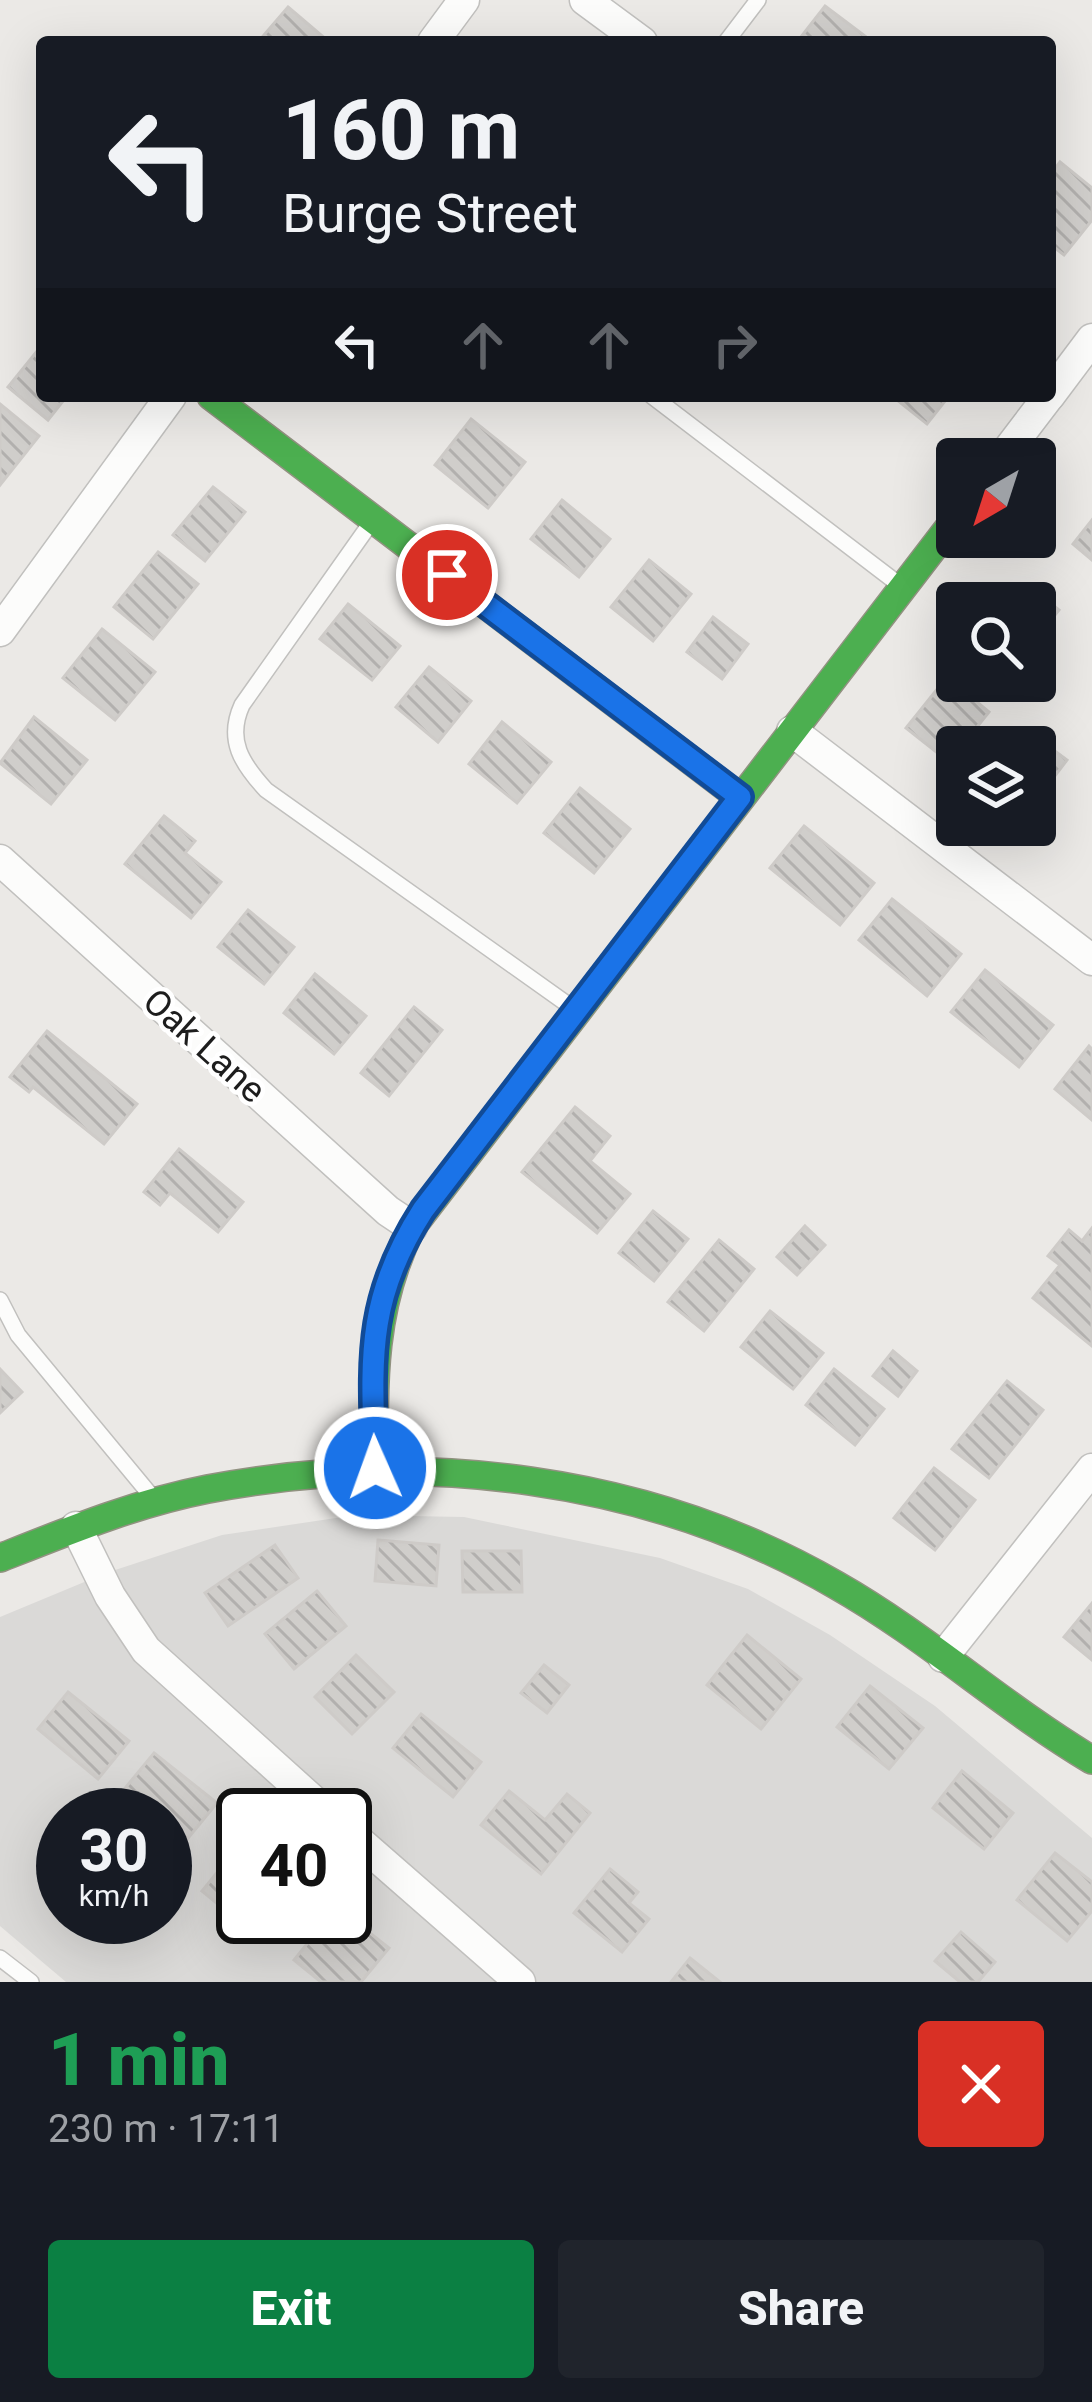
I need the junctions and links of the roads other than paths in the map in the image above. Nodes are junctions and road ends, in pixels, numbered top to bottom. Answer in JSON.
{"nodes":[{"id":1,"x":464,"y":0,"type":"edge"},
{"id":2,"x":585,"y":0,"type":"edge"},
{"id":3,"x":758,"y":0,"type":"edge"},
{"id":4,"x":437,"y":36,"type":"edge"},
{"id":5,"x":634,"y":36,"type":"edge"},
{"id":6,"x":731,"y":36,"type":"edge"},
{"id":7,"x":1092,"y":339,"type":"edge"},
{"id":8,"x":1060,"y":359,"type":"edge"},
{"id":9,"x":167,"y":402,"type":"edge"},
{"id":10,"x":219,"y":402,"type":"edge"},
{"id":11,"x":660,"y":402,"type":"edge"},
{"id":12,"x":1044,"y":402,"type":"edge"},
{"id":13,"x":1017,"y":438,"type":"edge"},
{"id":14,"x":374,"y":520,"type":"junction"},
{"id":15,"x":936,"y":545,"type":"edge"},
{"id":16,"x":903,"y":588,"type":"junction"},
{"id":17,"x":0,"y":631,"type":"edge"},
{"id":18,"x":791,"y":730,"type":"junction"},
{"id":19,"x":740,"y":797,"type":"junction"},
{"id":20,"x":0,"y":860,"type":"edge"},
{"id":21,"x":1092,"y":960,"type":"edge"},
{"id":22,"x":576,"y":1011,"type":"junction"},
{"id":23,"x":412,"y":1227,"type":"junction"},
{"id":24,"x":0,"y":1300,"type":"edge"},
{"id":25,"x":375,"y":1468,"type":"junction"},
{"id":26,"x":1092,"y":1469,"type":"edge"},
{"id":27,"x":155,"y":1501,"type":"junction"},
{"id":28,"x":76,"y":1527,"type":"junction"},
{"id":29,"x":0,"y":1558,"type":"edge"},
{"id":30,"x":943,"y":1657,"type":"junction"},
{"id":31,"x":1092,"y":1760,"type":"edge"},
{"id":32,"x":299,"y":1788,"type":"edge"},
{"id":33,"x":372,"y":1853,"type":"edge"},
{"id":34,"x":0,"y":1958,"type":"edge"},
{"id":35,"x":31,"y":1982,"type":"edge"},
{"id":36,"x":520,"y":1982,"type":"edge"}],
"edges":[{"from":1,"to":4,"type":"street"},
{"from":2,"to":5,"type":"street"},
{"from":3,"to":6,"type":"lane"},
{"from":7,"to":8,"type":"street"},
{"from":9,"to":17,"type":"street"},
{"from":10,"to":14,"type":"street"},
{"from":11,"to":16,"type":"lane"},
{"from":12,"to":13,"type":"street"},
{"from":14,"to":19,"type":"street"},
{"from":14,"to":22,"type":"lane"},
{"from":15,"to":16,"type":"street"},
{"from":16,"to":18,"type":"street"},
{"from":18,"to":19,"type":"street"},
{"from":18,"to":21,"type":"street"},
{"from":19,"to":22,"type":"street"},
{"from":20,"to":23,"type":"street","name":"Oak Lane"},
{"from":22,"to":23,"type":"street"},
{"from":23,"to":25,"type":"street"},
{"from":24,"to":27,"type":"lane"},
{"from":25,"to":27,"type":"street"},
{"from":25,"to":30,"type":"street"},
{"from":26,"to":30,"type":"street"},
{"from":27,"to":28,"type":"street"},
{"from":28,"to":29,"type":"street"},
{"from":28,"to":32,"type":"street"},
{"from":30,"to":31,"type":"street"},
{"from":33,"to":36,"type":"street"},
{"from":34,"to":35,"type":"lane"}]}
